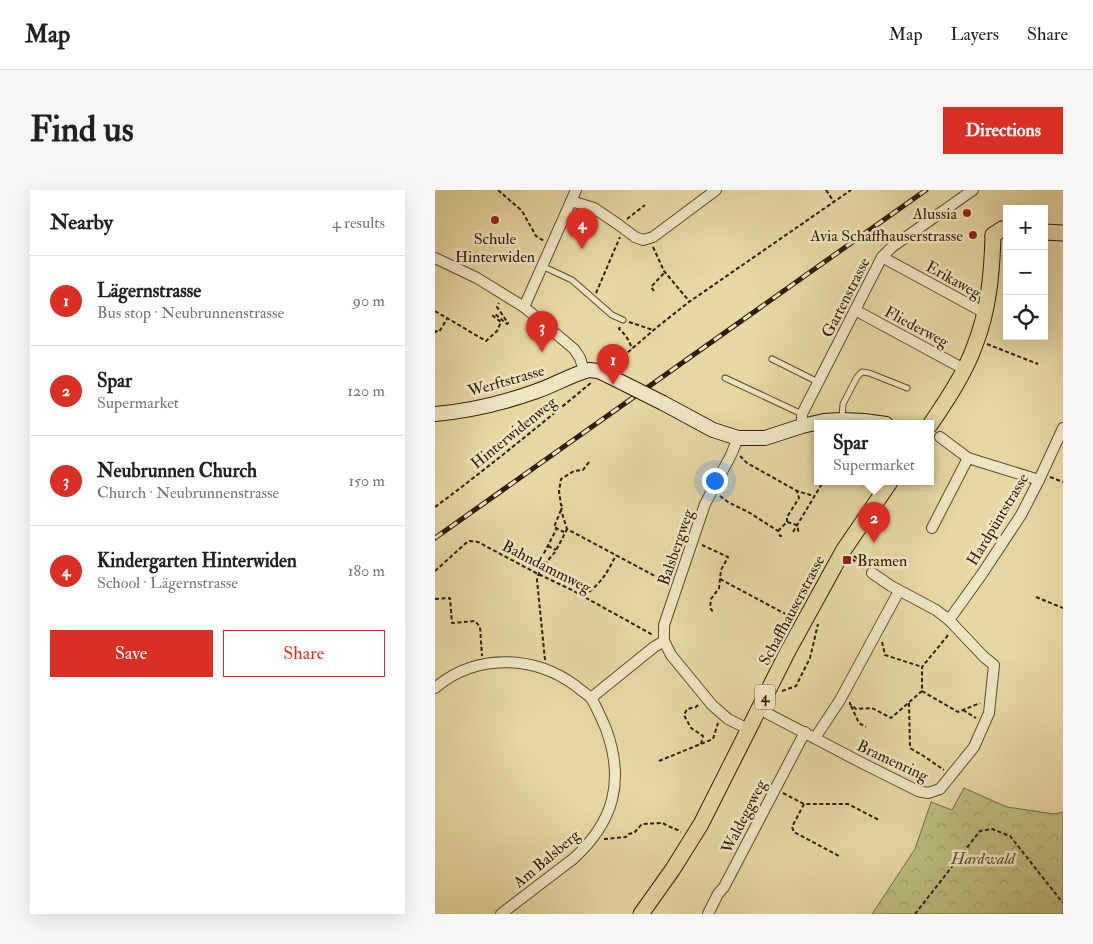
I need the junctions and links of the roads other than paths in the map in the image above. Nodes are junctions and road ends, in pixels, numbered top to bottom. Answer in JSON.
{"nodes":[{"id":1,"x":576,"y":190,"type":"edge"},
{"id":2,"x":716,"y":190,"type":"edge"},
{"id":3,"x":973,"y":190,"type":"edge"},
{"id":4,"x":571,"y":201,"type":"junction"},
{"id":5,"x":1048,"y":232,"type":"edge"},
{"id":6,"x":1063,"y":233,"type":"edge"},
{"id":7,"x":1002,"y":235,"type":"edge"},
{"id":8,"x":1048,"y":241,"type":"edge"},
{"id":9,"x":1063,"y":242,"type":"edge"},
{"id":10,"x":882,"y":257,"type":"junction"},
{"id":11,"x":435,"y":258,"type":"edge"},
{"id":12,"x":542,"y":266,"type":"junction"},
{"id":13,"x":524,"y":307,"type":"junction"},
{"id":14,"x":855,"y":310,"type":"junction"},
{"id":15,"x":985,"y":313,"type":"junction"},
{"id":16,"x":623,"y":320,"type":"road end"},
{"id":17,"x":772,"y":359,"type":"dead end"},
{"id":18,"x":964,"y":369,"type":"junction"},
{"id":19,"x":584,"y":371,"type":"junction"},
{"id":20,"x":725,"y":378,"type":"dead end"},
{"id":21,"x":819,"y":382,"type":"junction"},
{"id":22,"x":907,"y":388,"type":"dead end"},
{"id":23,"x":435,"y":414,"type":"edge"},
{"id":24,"x":802,"y":420,"type":"junction"},
{"id":25,"x":842,"y":420,"type":"edge"},
{"id":26,"x":814,"y":421,"type":"edge"},
{"id":27,"x":1063,"y":428,"type":"edge"},
{"id":28,"x":935,"y":431,"type":"edge"},
{"id":29,"x":738,"y":438,"type":"junction"},
{"id":30,"x":968,"y":458,"type":"junction"},
{"id":31,"x":1039,"y":480,"type":"junction"},
{"id":32,"x":888,"y":485,"type":"edge"},
{"id":33,"x":932,"y":528,"type":"dead end"},
{"id":34,"x":873,"y":572,"type":"road end"},
{"id":35,"x":899,"y":590,"type":"junction"},
{"id":36,"x":952,"y":623,"type":"junction"},
{"id":37,"x":664,"y":641,"type":"junction"},
{"id":38,"x":435,"y":688,"type":"edge"},
{"id":39,"x":591,"y":698,"type":"junction"},
{"id":40,"x":759,"y":709,"type":"junction"},
{"id":41,"x":748,"y":730,"type":"junction"},
{"id":42,"x":805,"y":732,"type":"junction"},
{"id":43,"x":815,"y":738,"type":"junction"},
{"id":44,"x":501,"y":914,"type":"edge"},
{"id":45,"x":641,"y":914,"type":"edge"},
{"id":46,"x":708,"y":914,"type":"edge"}],
"edges":[{"from":1,"to":4,"type":"street"},
{"from":2,"to":4,"type":"street"},
{"from":3,"to":10,"type":"street","name":"Gartenstrasse"},
{"from":4,"to":12,"type":"street"},
{"from":5,"to":6,"type":"main road"},
{"from":7,"to":15,"type":"main road"},
{"from":8,"to":9,"type":"main road"},
{"from":10,"to":14,"type":"street","name":"Gartenstrasse"},
{"from":10,"to":15,"type":"street","name":"Erikaweg"},
{"from":11,"to":13,"type":"street"},
{"from":12,"to":13,"type":"street"},
{"from":12,"to":16,"type":"lane"},
{"from":13,"to":19,"type":"street"},
{"from":14,"to":18,"type":"street","name":"Fliederweg"},
{"from":14,"to":21,"type":"street","name":"Gartenstrasse"},
{"from":15,"to":18,"type":"main road"},
{"from":17,"to":21,"type":"lane"},
{"from":18,"to":28,"type":"main road"},
{"from":19,"to":23,"type":"street","name":"Werftstrasse"},
{"from":19,"to":29,"type":"street","bridge":true},
{"from":20,"to":24,"type":"lane"},
{"from":21,"to":24,"type":"street","name":"Gartenstrasse"},
{"from":22,"to":25,"type":"lane"},
{"from":24,"to":26,"type":"street"},
{"from":24,"to":29,"type":"street"},
{"from":27,"to":31,"type":"street","name":"Hardpüntstrasse"},
{"from":28,"to":30,"type":"street"},
{"from":29,"to":37,"type":"street","name":"Balsbergweg"},
{"from":30,"to":31,"type":"street"},
{"from":30,"to":33,"type":"street"},
{"from":31,"to":36,"type":"street","name":"Hardpüntstrasse"},
{"from":32,"to":40,"type":"main road","name":"Schaffhauserstrasse","number":"4"},
{"from":34,"to":35,"type":"street","name":"Bramenring"},
{"from":35,"to":36,"type":"street","name":"Bramenring"},
{"from":35,"to":43,"type":"street"},
{"from":36,"to":43,"type":"street","name":"Bramenring"},
{"from":37,"to":39,"type":"street"},
{"from":37,"to":41,"type":"street"},
{"from":38,"to":39,"type":"street","name":"Am Balsberg"},
{"from":39,"to":44,"type":"street","name":"Am Balsberg"},
{"from":40,"to":41,"type":"main road","name":"Schaffhauserstrasse","number":"4"},
{"from":40,"to":42,"type":"street","name":"Bramenring"},
{"from":41,"to":45,"type":"main road","name":"Schaffhauserstrasse","number":"4"},
{"from":42,"to":43,"type":"street","name":"Bramenring"},
{"from":42,"to":46,"type":"street","name":"Waldeggweg"}]}
